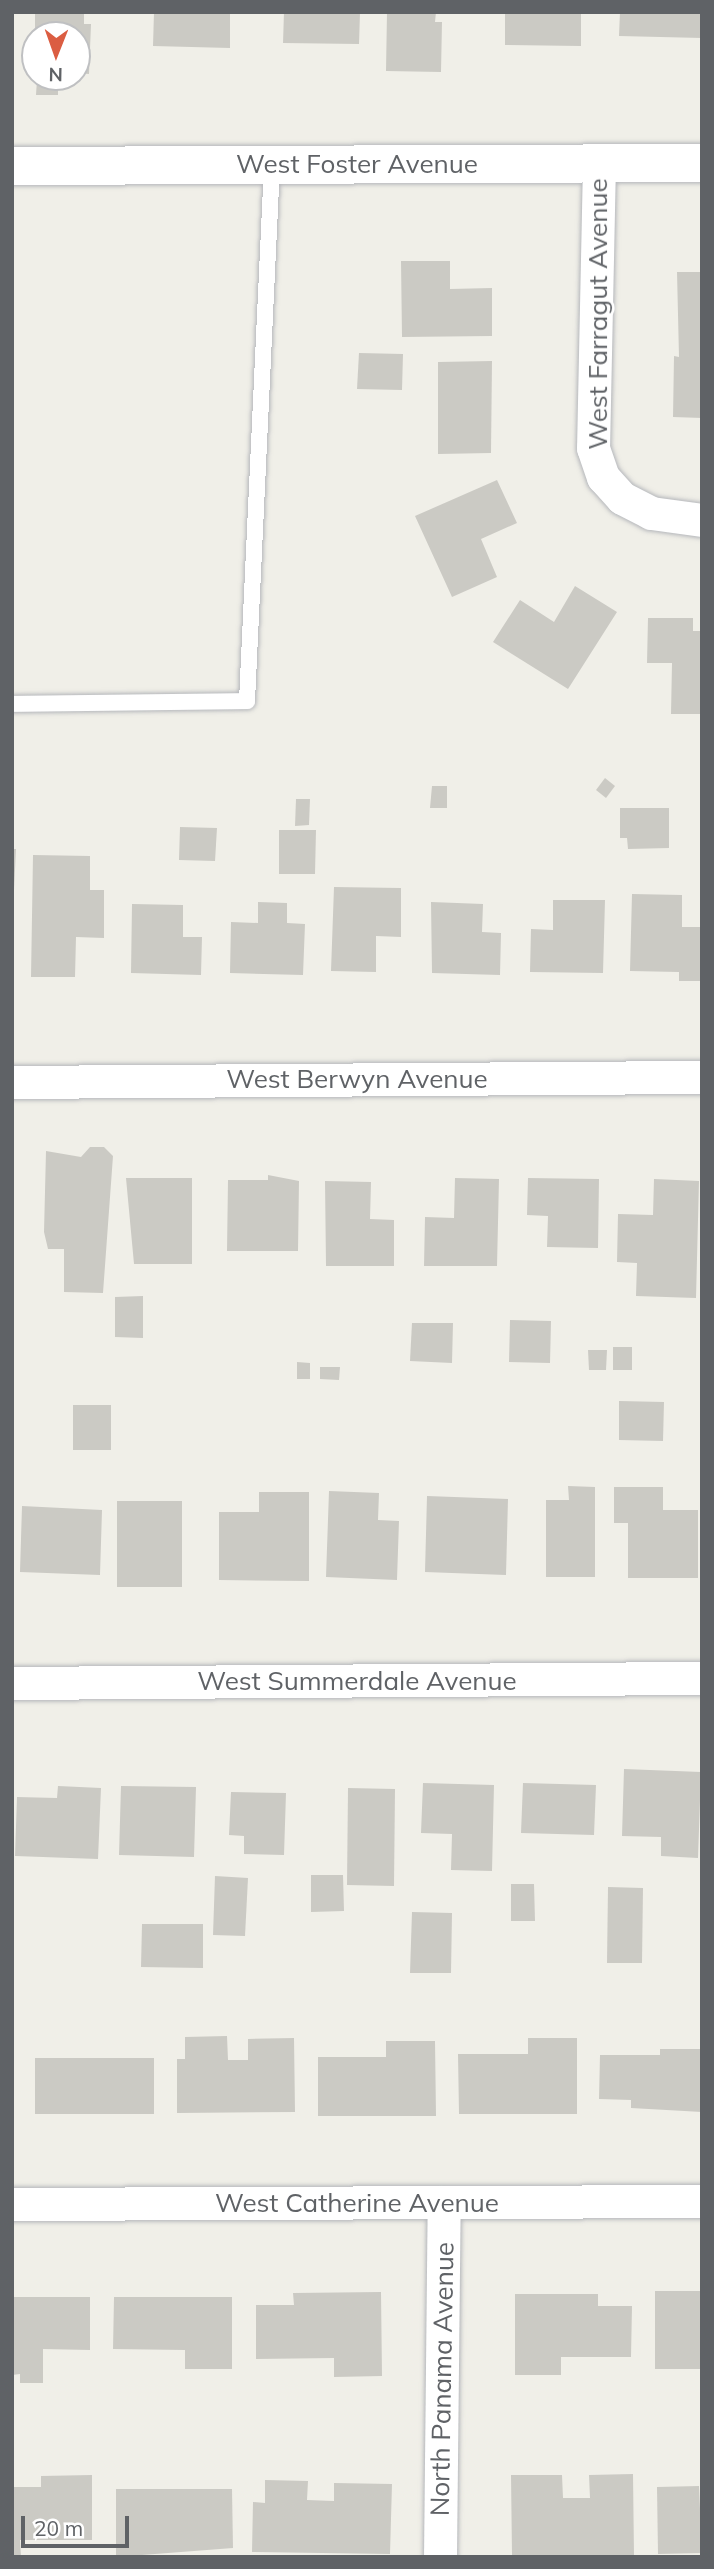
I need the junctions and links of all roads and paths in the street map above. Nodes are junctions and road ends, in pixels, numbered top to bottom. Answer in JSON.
{"nodes":[{"id":1,"x":599,"y":163,"type":"junction"},
{"id":2,"x":702,"y":163,"type":"edge"},
{"id":3,"x":272,"y":165,"type":"junction"},
{"id":4,"x":12,"y":166,"type":"edge"},
{"id":5,"x":702,"y":520,"type":"edge"},
{"id":6,"x":12,"y":704,"type":"edge"},
{"id":7,"x":702,"y":1077,"type":"edge"},
{"id":8,"x":12,"y":1082,"type":"edge"},
{"id":9,"x":702,"y":1678,"type":"edge"},
{"id":10,"x":12,"y":1683,"type":"edge"},
{"id":11,"x":702,"y":2201,"type":"edge"},
{"id":12,"x":444,"y":2202,"type":"junction"},
{"id":13,"x":12,"y":2204,"type":"edge"},
{"id":14,"x":440,"y":2557,"type":"edge"}],
"edges":[{"from":1,"to":2,"type":"street","name":"West Foster Avenue"},
{"from":1,"to":3,"type":"street","name":"West Foster Avenue"},
{"from":1,"to":5,"type":"street","name":"West Farragut Avenue"},
{"from":3,"to":4,"type":"street","name":"West Foster Avenue"},
{"from":3,"to":6,"type":"lane"},
{"from":7,"to":8,"type":"street","name":"West Berwyn Avenue"},
{"from":9,"to":10,"type":"street","name":"West Summerdale Avenue"},
{"from":11,"to":12,"type":"street","name":"West Catherine Avenue"},
{"from":12,"to":13,"type":"street","name":"West Catherine Avenue"},
{"from":12,"to":14,"type":"street","name":"North Panama Avenue"}]}
